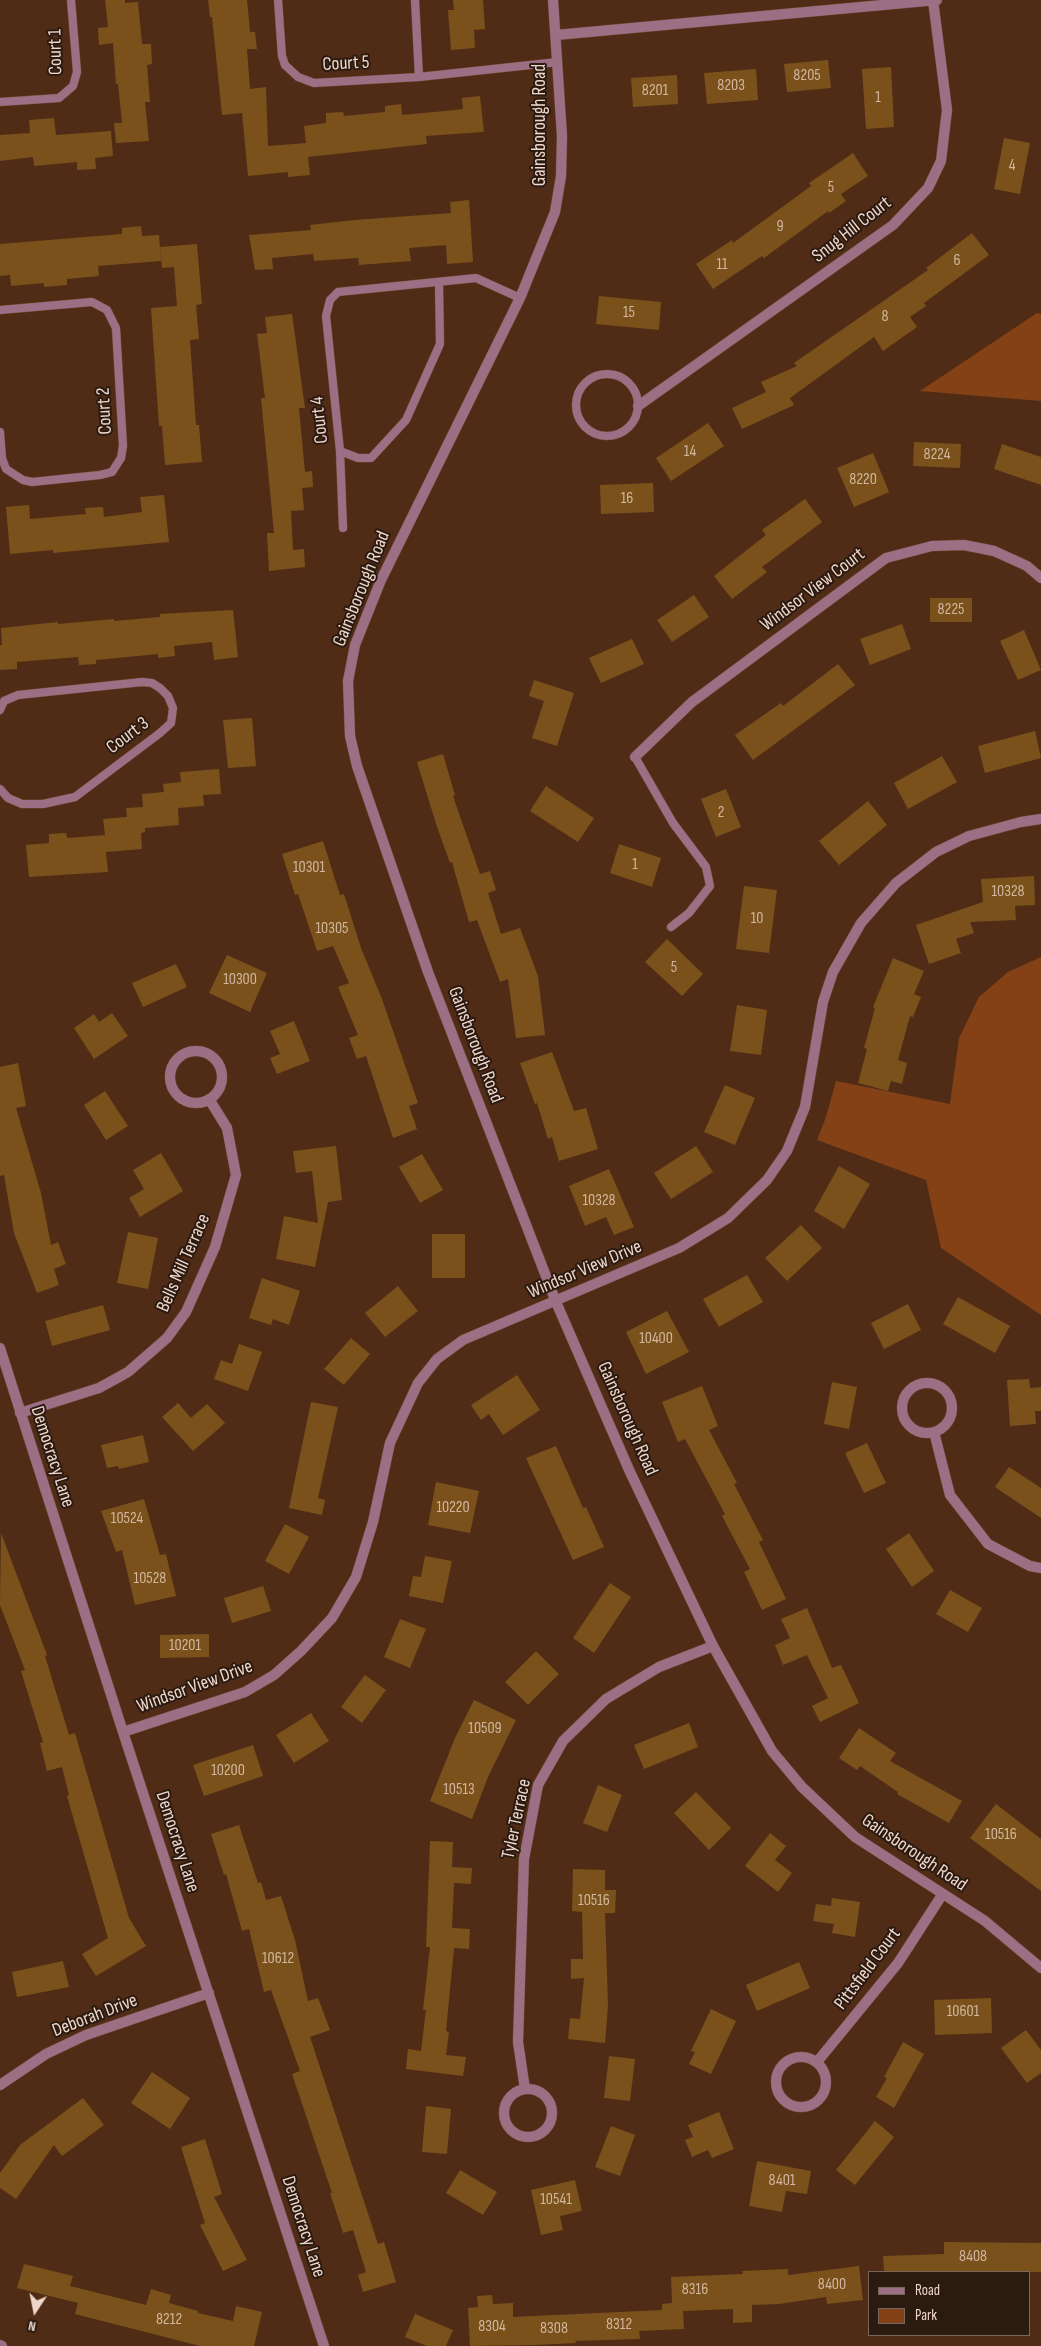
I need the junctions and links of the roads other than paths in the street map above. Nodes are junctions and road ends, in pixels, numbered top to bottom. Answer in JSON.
{"nodes":[{"id":1,"x":71,"y":0,"type":"edge"},
{"id":2,"x":278,"y":0,"type":"edge"},
{"id":3,"x":414,"y":0,"type":"edge"},
{"id":4,"x":553,"y":0,"type":"edge"},
{"id":5,"x":933,"y":0,"type":"edge"},
{"id":6,"x":937,"y":0,"type":"edge"},
{"id":7,"x":556,"y":35,"type":"junction"},
{"id":8,"x":558,"y":62,"type":"junction"},
{"id":9,"x":419,"y":77,"type":"junction"},
{"id":10,"x":0,"y":102,"type":"edge"},
{"id":11,"x":439,"y":283,"type":"junction"},
{"id":12,"x":520,"y":298,"type":"junction"},
{"id":13,"x":0,"y":310,"type":"edge"},
{"id":14,"x":638,"y":406,"type":"junction"},
{"id":15,"x":0,"y":432,"type":"edge"},
{"id":16,"x":340,"y":451,"type":"junction"},
{"id":17,"x":343,"y":528,"type":"dead end"},
{"id":18,"x":1041,"y":578,"type":"edge"},
{"id":19,"x":0,"y":710,"type":"edge"},
{"id":20,"x":635,"y":757,"type":"joint"},
{"id":21,"x":0,"y":789,"type":"edge"},
{"id":22,"x":1041,"y":819,"type":"edge"},
{"id":23,"x":671,"y":927,"type":"dead end"},
{"id":24,"x":209,"y":1099,"type":"junction"},
{"id":25,"x":556,"y":1302,"type":"junction"},
{"id":26,"x":0,"y":1348,"type":"edge"},
{"id":27,"x":20,"y":1413,"type":"junction"},
{"id":28,"x":934,"y":1432,"type":"junction"},
{"id":29,"x":1041,"y":1568,"type":"edge"},
{"id":30,"x":713,"y":1646,"type":"junction"},
{"id":31,"x":122,"y":1732,"type":"junction"},
{"id":32,"x":942,"y":1894,"type":"junction"},
{"id":33,"x":1041,"y":1968,"type":"edge"},
{"id":34,"x":209,"y":1993,"type":"junction"},
{"id":35,"x":817,"y":2062,"type":"junction"},
{"id":36,"x":0,"y":2085,"type":"edge"},
{"id":37,"x":525,"y":2089,"type":"junction"},
{"id":38,"x":324,"y":2346,"type":"edge"}],
"edges":[{"from":1,"to":10,"type":"lane","name":"Court 1"},
{"from":2,"to":9,"type":"lane","name":"Court 5"},
{"from":3,"to":9,"type":"lane"},
{"from":4,"to":7,"type":"street","name":"Gainsborough Road"},
{"from":5,"to":6,"type":"street"},
{"from":5,"to":7,"type":"street"},
{"from":5,"to":14,"type":"street","name":"Snug Hill Court"},
{"from":7,"to":8,"type":"street","name":"Gainsborough Road"},
{"from":8,"to":9,"type":"lane","name":"Court 5"},
{"from":8,"to":12,"type":"street","name":"Gainsborough Road"},
{"from":11,"to":12,"type":"lane","name":"Court 4"},
{"from":11,"to":16,"type":"lane","name":"Court 4"},
{"from":11,"to":16,"type":"lane","name":"Court 4"},
{"from":12,"to":25,"type":"street","name":"Gainsborough Road"},
{"from":13,"to":15,"type":"lane","name":"Court 2"},
{"from":14,"to":14,"type":"lane"},
{"from":16,"to":17,"type":"lane"},
{"from":18,"to":20,"type":"street","name":"Windsor View Court"},
{"from":19,"to":21,"type":"lane","name":"Court 3"},
{"from":20,"to":23,"type":"lane"},
{"from":22,"to":25,"type":"street","name":"Windsor View Drive"},
{"from":24,"to":24,"type":"street"},
{"from":24,"to":27,"type":"street","name":"Bells Mill Terrace"},
{"from":25,"to":30,"type":"street","name":"Gainsborough Road"},
{"from":25,"to":31,"type":"street","name":"Windsor View Drive"},
{"from":26,"to":27,"type":"street","name":"Democracy Lane"},
{"from":27,"to":31,"type":"street","name":"Democracy Lane"},
{"from":28,"to":28,"type":"street"},
{"from":28,"to":29,"type":"street"},
{"from":30,"to":32,"type":"street","name":"Gainsborough Road"},
{"from":30,"to":37,"type":"street","name":"Tyler Terrace"},
{"from":31,"to":34,"type":"street","name":"Democracy Lane"},
{"from":32,"to":33,"type":"street","name":"Gainsborough Road"},
{"from":32,"to":35,"type":"street","name":"Pittsfield Court"},
{"from":34,"to":36,"type":"street","name":"Deborah Drive"},
{"from":34,"to":38,"type":"street","name":"Democracy Lane"},
{"from":35,"to":35,"type":"street"},
{"from":37,"to":37,"type":"street"}]}
